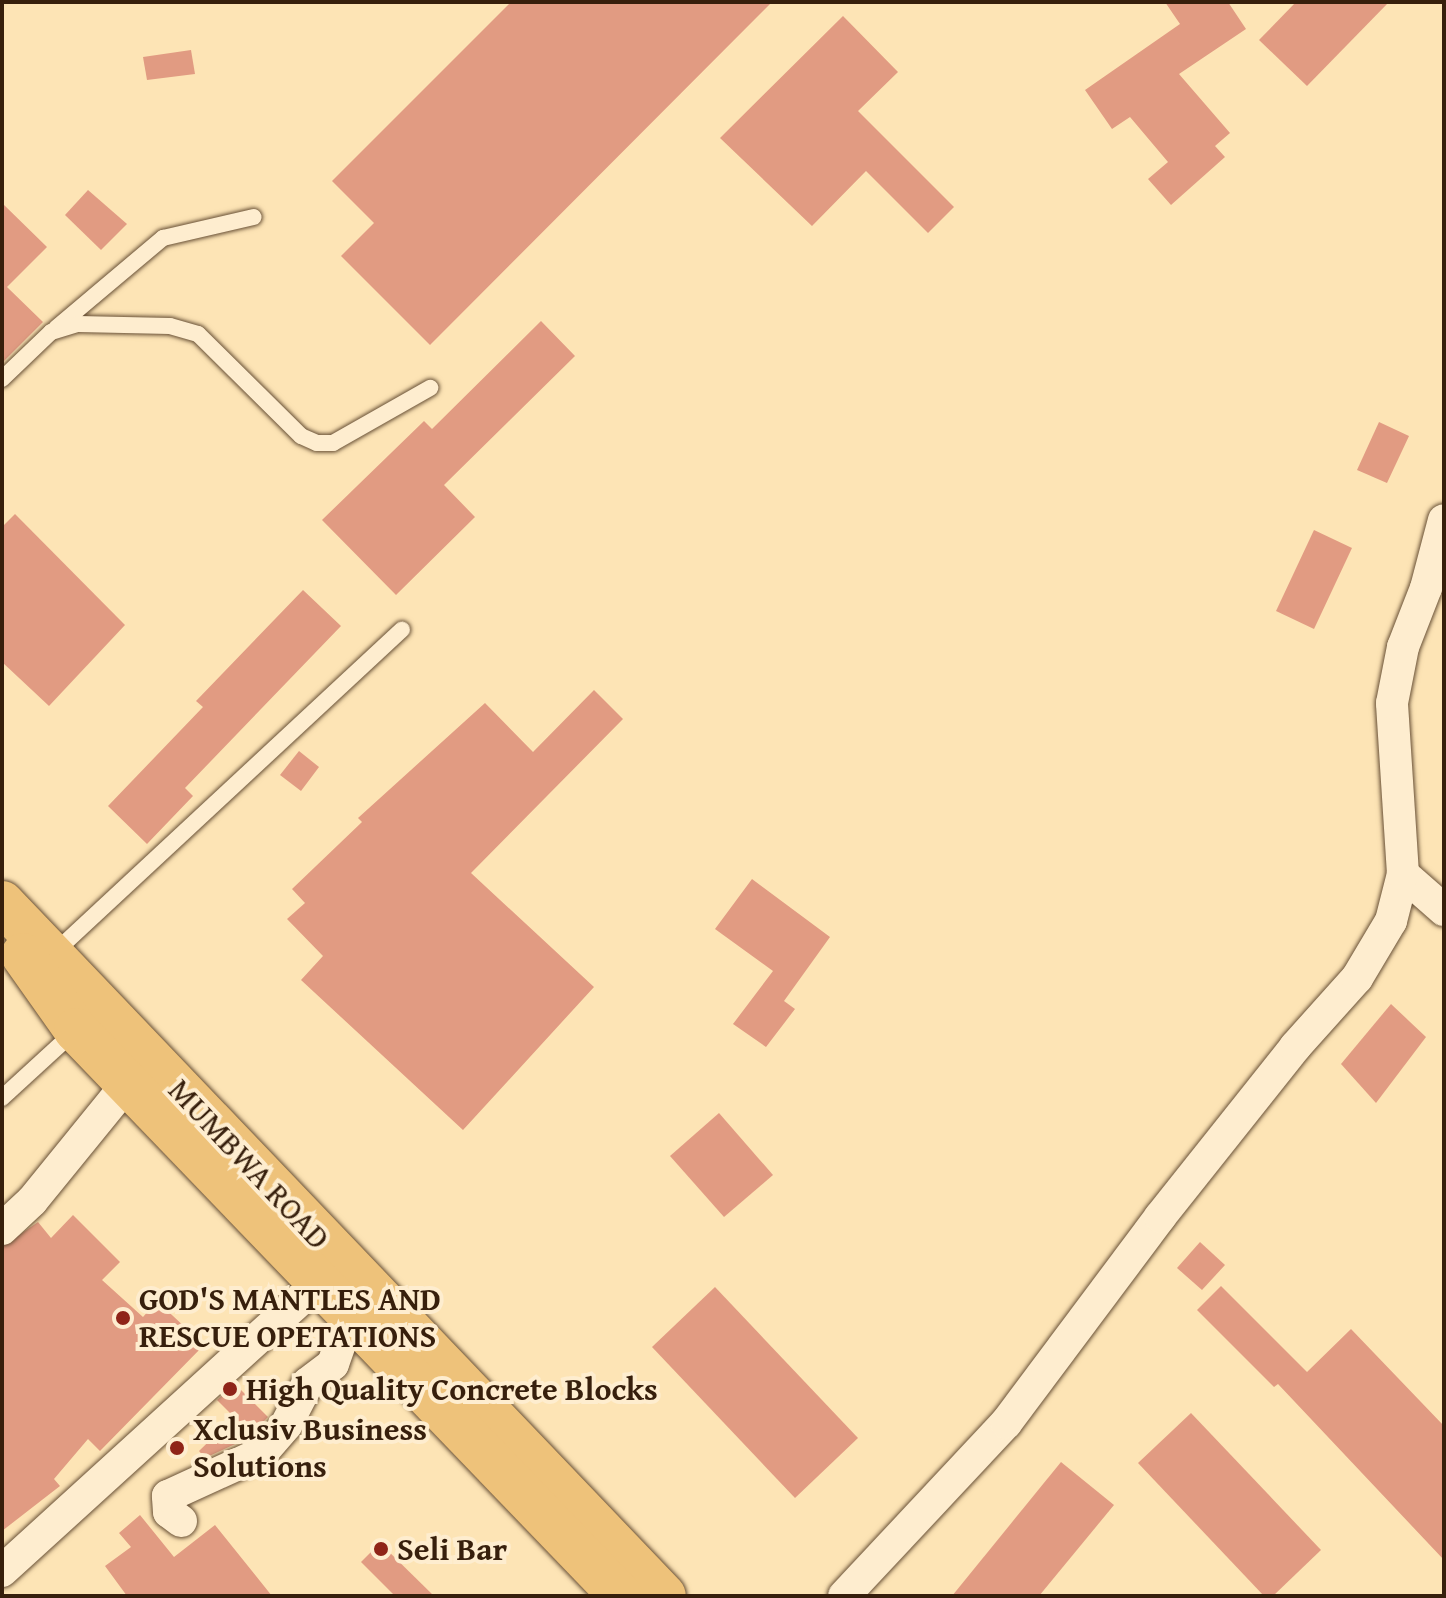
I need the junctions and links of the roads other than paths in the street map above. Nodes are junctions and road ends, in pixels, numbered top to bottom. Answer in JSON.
{"nodes":[{"id":1,"x":254,"y":217,"type":"dead end"},
{"id":2,"x":51,"y":332,"type":"junction"},
{"id":3,"x":2,"y":379,"type":"edge"},
{"id":4,"x":430,"y":388,"type":"dead end"},
{"id":5,"x":1444,"y":520,"type":"edge"},
{"id":6,"x":402,"y":630,"type":"dead end"},
{"id":7,"x":1403,"y":874,"type":"junction"},
{"id":8,"x":2,"y":903,"type":"edge"},
{"id":9,"x":1444,"y":910,"type":"edge"},
{"id":10,"x":2,"y":926,"type":"edge"},
{"id":11,"x":53,"y":954,"type":"junction"},
{"id":12,"x":76,"y":1030,"type":"junction"},
{"id":13,"x":127,"y":1084,"type":"junction"},
{"id":14,"x":2,"y":1098,"type":"edge"},
{"id":15,"x":2,"y":1229,"type":"edge"},
{"id":16,"x":317,"y":1284,"type":"junction"},
{"id":17,"x":349,"y":1318,"type":"junction"},
{"id":18,"x":181,"y":1521,"type":"dead end"},
{"id":19,"x":2,"y":1571,"type":"edge"},
{"id":20,"x":621,"y":1596,"type":"edge"},
{"id":21,"x":664,"y":1596,"type":"edge"},
{"id":22,"x":844,"y":1596,"type":"edge"}],
"edges":[{"from":1,"to":2,"type":"lane"},
{"from":2,"to":3,"type":"lane"},
{"from":2,"to":4,"type":"lane"},
{"from":5,"to":7,"type":"street"},
{"from":6,"to":11,"type":"lane"},
{"from":7,"to":9,"type":"street"},
{"from":7,"to":22,"type":"street"},
{"from":8,"to":11,"type":"main road","name":"MUMBWA ROAD"},
{"from":10,"to":12,"type":"main road","name":"MUMBWA ROAD"},
{"from":11,"to":21,"type":"main road","name":"MUMBWA ROAD"},
{"from":12,"to":13,"type":"main road","name":"MUMBWA ROAD"},
{"from":12,"to":14,"type":"lane"},
{"from":13,"to":15,"type":"street"},
{"from":13,"to":16,"type":"main road","name":"MUMBWA ROAD"},
{"from":16,"to":17,"type":"main road","name":"MUMBWA ROAD"},
{"from":16,"to":19,"type":"street"},
{"from":17,"to":18,"type":"street"},
{"from":17,"to":20,"type":"main road","name":"MUMBWA ROAD"}]}
